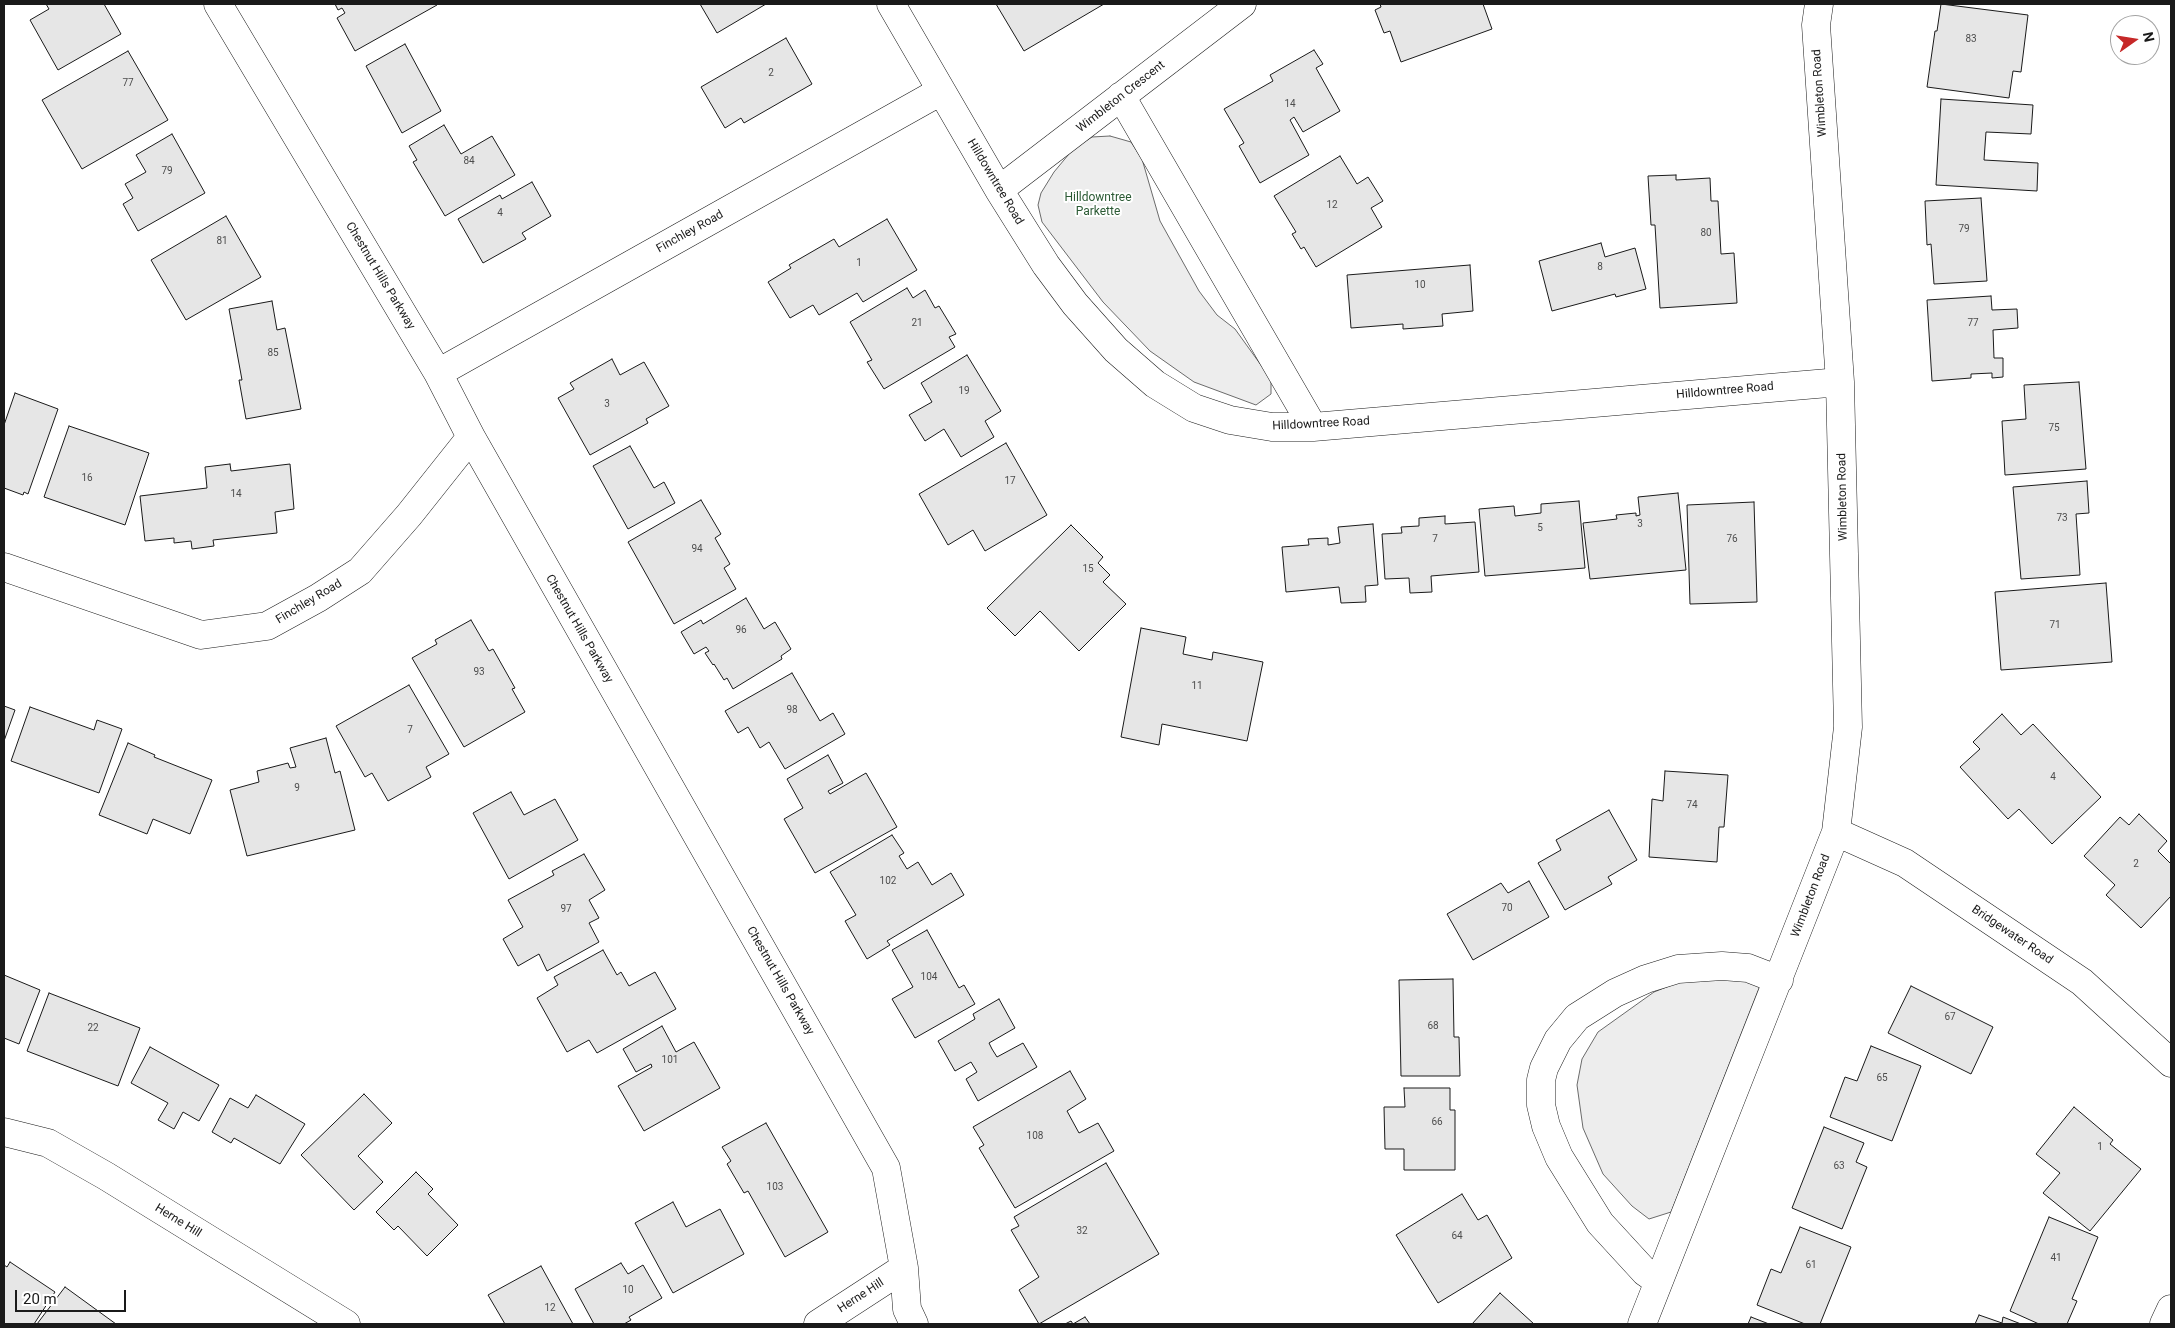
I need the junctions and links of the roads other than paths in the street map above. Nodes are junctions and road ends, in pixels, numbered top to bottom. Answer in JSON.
{"nodes":[{"id":1,"x":218,"y":4,"type":"edge"},
{"id":2,"x":891,"y":4,"type":"edge"},
{"id":3,"x":1242,"y":4,"type":"edge"},
{"id":4,"x":1819,"y":4,"type":"edge"},
{"id":5,"x":941,"y":92,"type":"junction"},
{"id":6,"x":1121,"y":96,"type":"junction"},
{"id":7,"x":1000,"y":190,"type":"junction"},
{"id":8,"x":438,"y":373,"type":"junction"},
{"id":9,"x":1840,"y":382,"type":"junction"},
{"id":10,"x":1313,"y":426,"type":"junction"},
{"id":11,"x":470,"y":438,"type":"junction"},
{"id":12,"x":4,"y":567,"type":"edge"},
{"id":13,"x":1836,"y":832,"type":"junction"},
{"id":14,"x":1779,"y":980,"type":"junction"},
{"id":15,"x":2171,"y":1063,"type":"edge"},
{"id":16,"x":4,"y":1132,"type":"edge"},
{"id":17,"x":904,"y":1268,"type":"junction"},
{"id":18,"x":1658,"y":1281,"type":"junction"},
{"id":19,"x":2171,"y":1309,"type":"edge"},
{"id":20,"x":346,"y":1324,"type":"edge"},
{"id":21,"x":818,"y":1324,"type":"edge"},
{"id":22,"x":914,"y":1324,"type":"edge"},
{"id":23,"x":1642,"y":1324,"type":"edge"},
{"id":24,"x":2164,"y":1324,"type":"edge"}],
"edges":[{"from":1,"to":8,"type":"street","name":"Chestnut Hills Parkway"},
{"from":2,"to":5,"type":"street","name":"Hilldowntree Road"},
{"from":3,"to":6,"type":"street","name":"Wimbleton Crescent"},
{"from":4,"to":9,"type":"street","name":"Wimbleton Road"},
{"from":5,"to":7,"type":"street","name":"Hilldowntree Road"},
{"from":5,"to":8,"type":"street","name":"Finchley Road"},
{"from":6,"to":7,"type":"street","name":"Wimbleton Crescent"},
{"from":6,"to":10,"type":"street"},
{"from":7,"to":10,"type":"street","name":"Hilldowntree Road"},
{"from":8,"to":11,"type":"street","name":"Chestnut Hills Parkway"},
{"from":9,"to":10,"type":"street","name":"Hilldowntree Road"},
{"from":9,"to":13,"type":"street","name":"Wimbleton Road"},
{"from":11,"to":12,"type":"street","name":"Finchley Road"},
{"from":11,"to":17,"type":"street","name":"Chestnut Hills Parkway"},
{"from":13,"to":14,"type":"street","name":"Wimbleton Road"},
{"from":13,"to":15,"type":"street","name":"Bridgewater Road"},
{"from":14,"to":18,"type":"street","name":"Wimbleton Road"},
{"from":14,"to":18,"type":"street"},
{"from":16,"to":20,"type":"street","name":"Herne Hill"},
{"from":17,"to":21,"type":"street","name":"Herne Hill"},
{"from":17,"to":22,"type":"street","name":"Chestnut Hills Parkway"},
{"from":18,"to":23,"type":"street","name":"Wimbleton Road"},
{"from":19,"to":24,"type":"street"}]}
